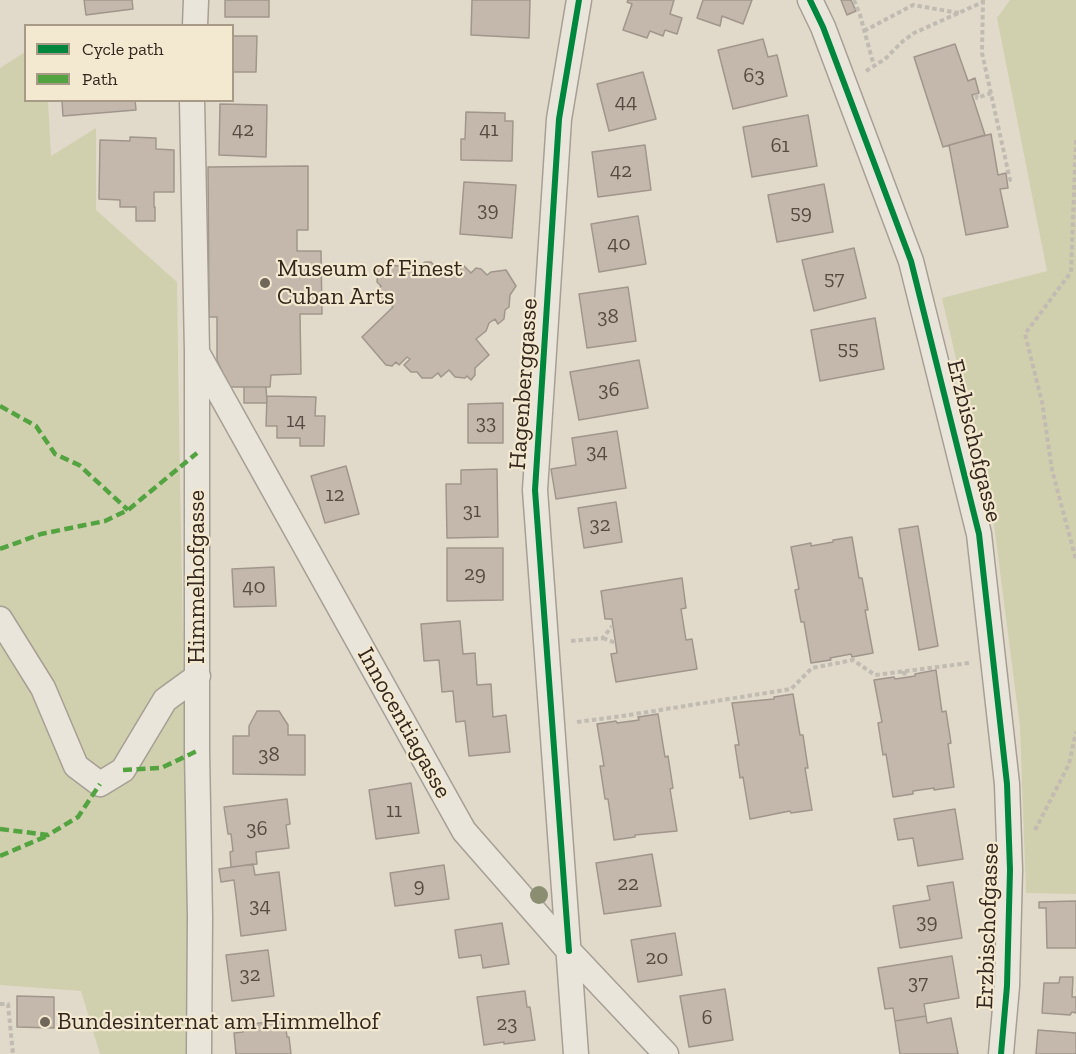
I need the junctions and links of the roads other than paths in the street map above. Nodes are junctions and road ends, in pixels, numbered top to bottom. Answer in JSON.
{"nodes":[{"id":1,"x":196,"y":0,"type":"edge"},
{"id":2,"x":579,"y":0,"type":"edge"},
{"id":3,"x":810,"y":0,"type":"edge"},
{"id":4,"x":195,"y":24,"type":"edge"},
{"id":5,"x":192,"y":102,"type":"edge"},
{"id":6,"x":197,"y":352,"type":"junction"},
{"id":7,"x":0,"y":618,"type":"edge"},
{"id":8,"x":198,"y":676,"type":"junction"},
{"id":9,"x":569,"y":951,"type":"junction"},
{"id":10,"x":199,"y":1054,"type":"edge"},
{"id":11,"x":576,"y":1054,"type":"edge"},
{"id":12,"x":666,"y":1054,"type":"edge"},
{"id":13,"x":1001,"y":1054,"type":"edge"}],
"edges":[{"from":1,"to":4,"type":"street"},
{"from":2,"to":9,"type":"street","name":"Hagenberggasse"},
{"from":3,"to":13,"type":"street","name":"Erzbischofgasse"},
{"from":5,"to":6,"type":"street","name":"Himmelhofgasse"},
{"from":6,"to":8,"type":"street","name":"Himmelhofgasse"},
{"from":6,"to":9,"type":"street","name":"Innocentiagasse"},
{"from":7,"to":8,"type":"street"},
{"from":8,"to":10,"type":"street","name":"Himmelhofgasse"},
{"from":9,"to":11,"type":"street","name":"Hagenberggasse"},
{"from":9,"to":12,"type":"street","name":"Innocentiagasse"}]}
